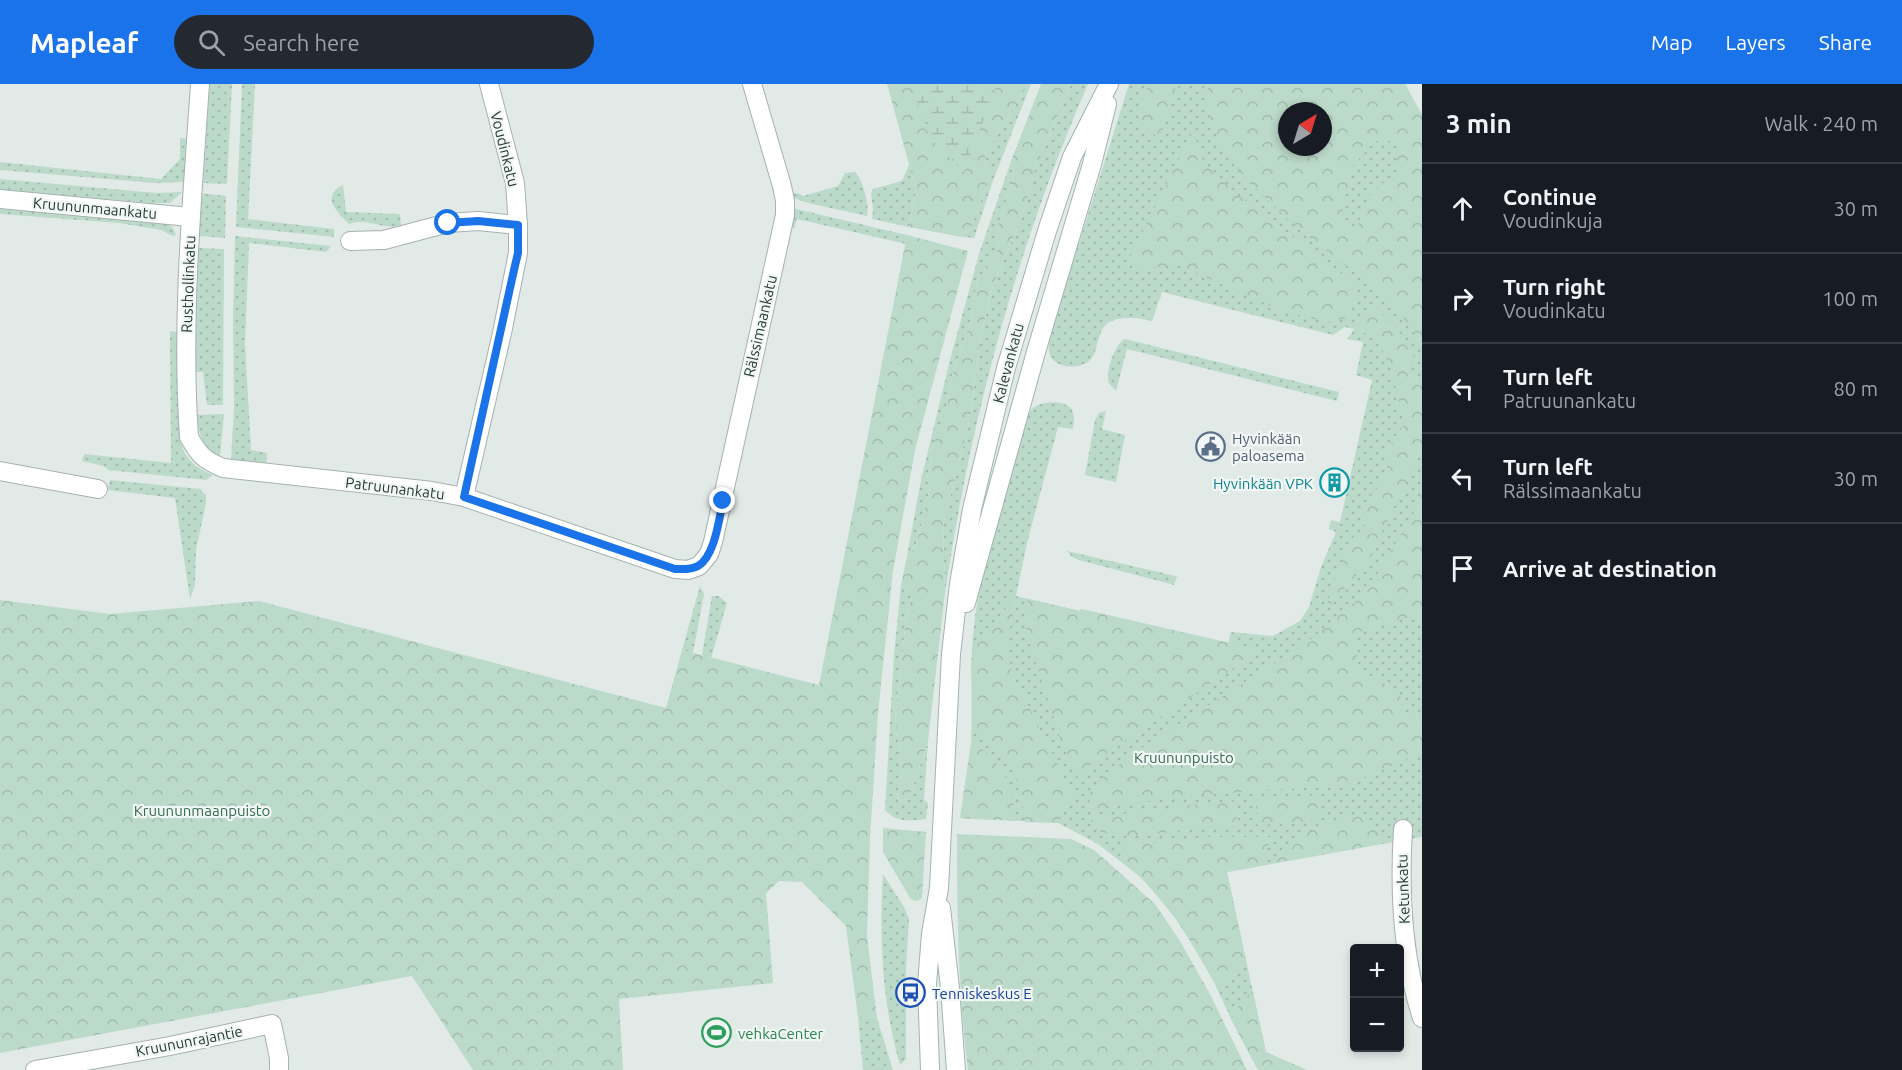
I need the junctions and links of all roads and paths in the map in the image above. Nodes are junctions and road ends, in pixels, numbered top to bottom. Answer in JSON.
{"nodes":[{"id":1,"x":200,"y":84,"type":"edge"},
{"id":2,"x":489,"y":84,"type":"edge"},
{"id":3,"x":752,"y":84,"type":"edge"},
{"id":4,"x":1111,"y":84,"type":"edge"},
{"id":5,"x":0,"y":199,"type":"edge"},
{"id":6,"x":190,"y":217,"type":"junction"},
{"id":7,"x":518,"y":225,"type":"junction"},
{"id":8,"x":350,"y":241,"type":"dead end"},
{"id":9,"x":223,"y":468,"type":"joint"},
{"id":10,"x":0,"y":471,"type":"edge"},
{"id":11,"x":98,"y":489,"type":"dead end"},
{"id":12,"x":464,"y":497,"type":"junction"},
{"id":13,"x":699,"y":566,"type":"joint"},
{"id":14,"x":951,"y":654,"type":"junction"},
{"id":15,"x":1402,"y":829,"type":"dead end"},
{"id":16,"x":939,"y":888,"type":"junction"},
{"id":17,"x":1422,"y":1018,"type":"edge"},
{"id":18,"x":36,"y":1070,"type":"edge"},
{"id":19,"x":279,"y":1070,"type":"edge"},
{"id":20,"x":930,"y":1070,"type":"edge"},
{"id":21,"x":956,"y":1070,"type":"edge"}],
"edges":[{"from":1,"to":6,"type":"street","name":"Rusthollinkatu"},
{"from":2,"to":7,"type":"street","name":"Voudinkatu"},
{"from":3,"to":13,"type":"street","name":"Rälssimaankatu"},
{"from":4,"to":14,"type":"street","name":"Kalevankatu"},
{"from":4,"to":14,"type":"street","name":"Kalevankatu"},
{"from":5,"to":6,"type":"street","name":"Kruununmaankatu"},
{"from":6,"to":9,"type":"street","name":"Rusthollinkatu"},
{"from":7,"to":8,"type":"street"},
{"from":7,"to":12,"type":"street","name":"Voudinkatu"},
{"from":9,"to":12,"type":"street","name":"Patruunankatu"},
{"from":10,"to":11,"type":"street"},
{"from":12,"to":13,"type":"street","name":"Patruunankatu"},
{"from":14,"to":16,"type":"street","name":"Kalevankatu"},
{"from":15,"to":17,"type":"street","name":"Ketunkatu"},
{"from":16,"to":20,"type":"street","name":"Kalevankatu"},
{"from":16,"to":21,"type":"street","name":"Kalevankatu"},
{"from":18,"to":19,"type":"street","name":"Kruununrajantie"}]}
